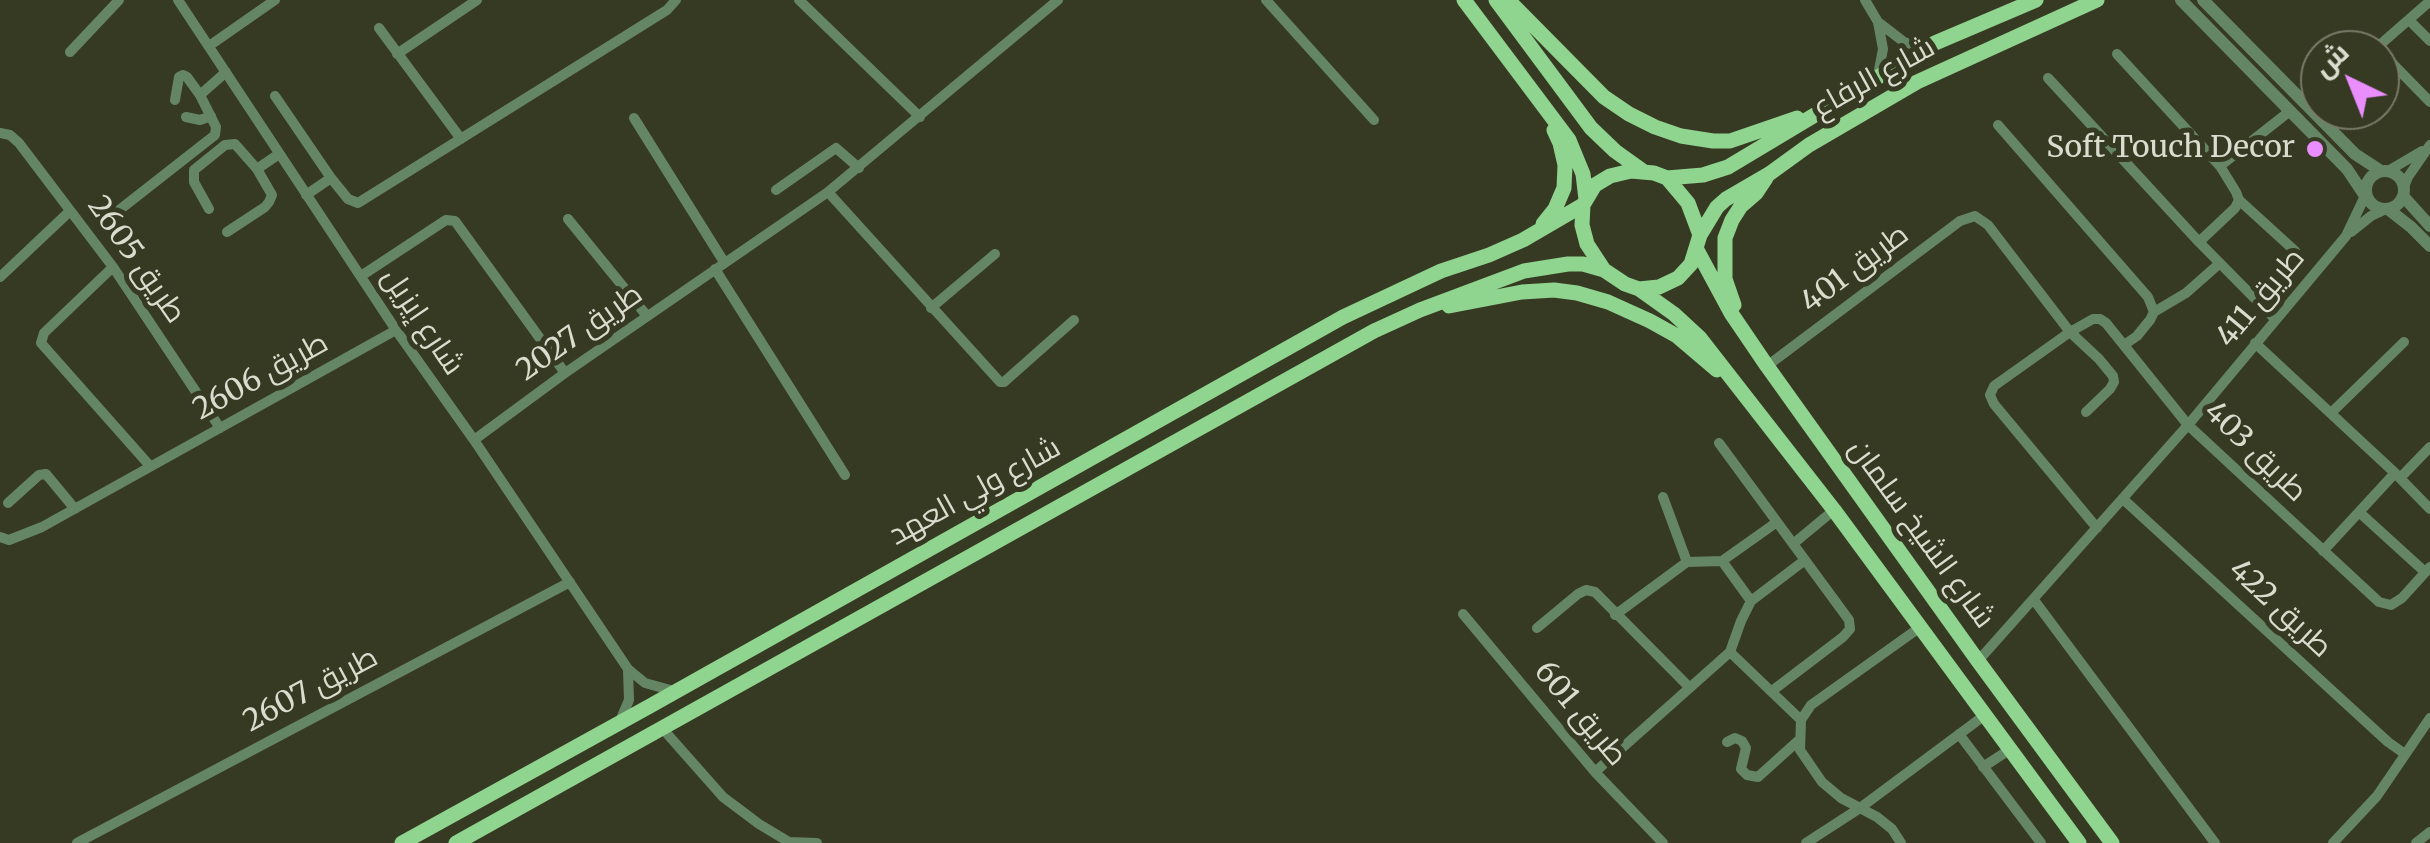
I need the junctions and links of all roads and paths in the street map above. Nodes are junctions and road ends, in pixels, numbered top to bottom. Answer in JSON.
{"nodes":[{"id":1,"x":119,"y":0,"type":"edge"},
{"id":2,"x":178,"y":0,"type":"edge"},
{"id":3,"x":274,"y":0,"type":"edge"},
{"id":4,"x":477,"y":0,"type":"edge"},
{"id":5,"x":676,"y":0,"type":"edge"},
{"id":6,"x":800,"y":0,"type":"edge"},
{"id":7,"x":1058,"y":0,"type":"edge"},
{"id":8,"x":1266,"y":0,"type":"edge"},
{"id":9,"x":1464,"y":0,"type":"edge"},
{"id":10,"x":1496,"y":0,"type":"edge"},
{"id":11,"x":1508,"y":0,"type":"edge"},
{"id":12,"x":1865,"y":0,"type":"edge"},
{"id":13,"x":2036,"y":0,"type":"edge"},
{"id":14,"x":2097,"y":0,"type":"edge"},
{"id":15,"x":2181,"y":0,"type":"edge"},
{"id":16,"x":2204,"y":0,"type":"edge"},
{"id":17,"x":2430,"y":1,"type":"edge"},
{"id":18,"x":2409,"y":20,"type":"junction"},
{"id":19,"x":1878,"y":22,"type":"junction"},
{"id":20,"x":379,"y":28,"type":"dead end"},
{"id":21,"x":2397,"y":30,"type":"edge"},
{"id":22,"x":2430,"y":41,"type":"edge"},
{"id":23,"x":1935,"y":43,"type":"junction"},
{"id":24,"x":209,"y":46,"type":"junction"},
{"id":25,"x":70,"y":52,"type":"dead end"},
{"id":26,"x":397,"y":54,"type":"junction"},
{"id":27,"x":2117,"y":54,"type":"dead end"},
{"id":28,"x":2400,"y":71,"type":"edge"},
{"id":29,"x":226,"y":72,"type":"junction"},
{"id":30,"x":1878,"y":75,"type":"junction"},
{"id":31,"x":2048,"y":78,"type":"dead end"},
{"id":32,"x":1531,"y":87,"type":"junction"},
{"id":33,"x":200,"y":95,"type":"junction"},
{"id":34,"x":275,"y":96,"type":"dead end"},
{"id":35,"x":2300,"y":97,"type":"edge"},
{"id":36,"x":174,"y":100,"type":"dead end"},
{"id":37,"x":2430,"y":102,"type":"edge"},
{"id":38,"x":1820,"y":111,"type":"junction"},
{"id":39,"x":2290,"y":111,"type":"junction"},
{"id":40,"x":210,"y":116,"type":"junction"},
{"id":41,"x":186,"y":117,"type":"dead end"},
{"id":42,"x":920,"y":117,"type":"junction"},
{"id":43,"x":634,"y":118,"type":"dead end"},
{"id":44,"x":1374,"y":120,"type":"dead end"},
{"id":45,"x":1998,"y":125,"type":"dead end"},
{"id":46,"x":2335,"y":130,"type":"edge"},
{"id":47,"x":0,"y":132,"type":"edge"},
{"id":48,"x":460,"y":139,"type":"junction"},
{"id":49,"x":2429,"y":146,"type":"edge"},
{"id":50,"x":279,"y":154,"type":"junction"},
{"id":51,"x":2220,"y":166,"type":"junction"},
{"id":52,"x":860,"y":168,"type":"junction"},
{"id":53,"x":256,"y":169,"type":"junction"},
{"id":54,"x":1643,"y":171,"type":"junction"},
{"id":55,"x":2384,"y":171,"type":"junction"},
{"id":56,"x":1768,"y":174,"type":"junction"},
{"id":57,"x":330,"y":178,"type":"junction"},
{"id":58,"x":1667,"y":178,"type":"junction"},
{"id":59,"x":776,"y":190,"type":"dead end"},
{"id":60,"x":2404,"y":191,"type":"junction"},
{"id":61,"x":828,"y":192,"type":"junction"},
{"id":62,"x":306,"y":194,"type":"junction"},
{"id":63,"x":2365,"y":196,"type":"junction"},
{"id":64,"x":2238,"y":200,"type":"junction"},
{"id":65,"x":1584,"y":202,"type":"junction"},
{"id":66,"x":209,"y":209,"type":"dead end"},
{"id":67,"x":2386,"y":209,"type":"junction"},
{"id":68,"x":70,"y":210,"type":"junction"},
{"id":69,"x":568,"y":219,"type":"dead end"},
{"id":70,"x":104,"y":222,"type":"dead end"},
{"id":71,"x":2430,"y":226,"type":"edge"},
{"id":72,"x":227,"y":232,"type":"dead end"},
{"id":73,"x":2346,"y":236,"type":"junction"},
{"id":74,"x":1522,"y":240,"type":"junction"},
{"id":75,"x":2199,"y":242,"type":"junction"},
{"id":76,"x":1699,"y":243,"type":"junction"},
{"id":77,"x":2430,"y":246,"type":"edge"},
{"id":78,"x":2295,"y":251,"type":"dead end"},
{"id":79,"x":995,"y":254,"type":"dead end"},
{"id":80,"x":2220,"y":262,"type":"junction"},
{"id":81,"x":720,"y":266,"type":"junction"},
{"id":82,"x":113,"y":267,"type":"junction"},
{"id":83,"x":1604,"y":270,"type":"junction"},
{"id":84,"x":360,"y":276,"type":"junction"},
{"id":85,"x":0,"y":277,"type":"edge"},
{"id":86,"x":1639,"y":290,"type":"junction"},
{"id":87,"x":931,"y":308,"type":"junction"},
{"id":88,"x":1420,"y":310,"type":"junction"},
{"id":89,"x":2154,"y":312,"type":"junction"},
{"id":90,"x":648,"y":316,"type":"junction"},
{"id":91,"x":1074,"y":320,"type":"dead end"},
{"id":92,"x":2276,"y":320,"type":"junction"},
{"id":93,"x":1741,"y":328,"type":"junction"},
{"id":94,"x":396,"y":330,"type":"junction"},
{"id":95,"x":2070,"y":332,"type":"junction"},
{"id":96,"x":2404,"y":342,"type":"dead end"},
{"id":97,"x":2255,"y":343,"type":"junction"},
{"id":98,"x":2124,"y":345,"type":"junction"},
{"id":99,"x":1768,"y":366,"type":"junction"},
{"id":100,"x":565,"y":373,"type":"junction"},
{"id":101,"x":1739,"y":387,"type":"junction"},
{"id":102,"x":2086,"y":412,"type":"dead end"},
{"id":103,"x":2330,"y":413,"type":"junction"},
{"id":104,"x":2188,"y":425,"type":"junction"},
{"id":105,"x":220,"y":428,"type":"junction"},
{"id":106,"x":474,"y":440,"type":"junction"},
{"id":107,"x":1719,"y":443,"type":"dead end"},
{"id":108,"x":2430,"y":447,"type":"edge"},
{"id":109,"x":150,"y":466,"type":"junction"},
{"id":110,"x":845,"y":475,"type":"dead end"},
{"id":111,"x":2397,"y":475,"type":"junction"},
{"id":112,"x":1663,"y":497,"type":"dead end"},
{"id":113,"x":2124,"y":499,"type":"junction"},
{"id":114,"x":8,"y":503,"type":"dead end"},
{"id":115,"x":75,"y":508,"type":"junction"},
{"id":116,"x":2430,"y":509,"type":"edge"},
{"id":117,"x":1834,"y":510,"type":"junction"},
{"id":118,"x":2359,"y":512,"type":"junction"},
{"id":119,"x":1777,"y":522,"type":"junction"},
{"id":120,"x":2098,"y":528,"type":"junction"},
{"id":121,"x":0,"y":537,"type":"edge"},
{"id":122,"x":1793,"y":544,"type":"junction"},
{"id":123,"x":2323,"y":551,"type":"junction"},
{"id":124,"x":1805,"y":560,"type":"junction"},
{"id":125,"x":1722,"y":561,"type":"junction"},
{"id":126,"x":1687,"y":562,"type":"junction"},
{"id":127,"x":2428,"y":570,"type":"edge"},
{"id":128,"x":570,"y":582,"type":"junction"},
{"id":129,"x":1751,"y":600,"type":"junction"},
{"id":130,"x":2034,"y":600,"type":"junction"},
{"id":131,"x":1463,"y":614,"type":"dead end"},
{"id":132,"x":1615,"y":615,"type":"junction"},
{"id":133,"x":1537,"y":628,"type":"dead end"},
{"id":134,"x":1918,"y":628,"type":"junction"},
{"id":135,"x":1730,"y":652,"type":"junction"},
{"id":136,"x":1978,"y":661,"type":"junction"},
{"id":137,"x":628,"y":669,"type":"junction"},
{"id":138,"x":1690,"y":687,"type":"junction"},
{"id":139,"x":1772,"y":691,"type":"junction"},
{"id":140,"x":675,"y":692,"type":"junction"},
{"id":141,"x":650,"y":706,"type":"junction"},
{"id":142,"x":1985,"y":716,"type":"junction"},
{"id":143,"x":2430,"y":718,"type":"edge"},
{"id":144,"x":1800,"y":720,"type":"junction"},
{"id":145,"x":620,"y":722,"type":"junction"},
{"id":146,"x":662,"y":728,"type":"junction"},
{"id":147,"x":1958,"y":734,"type":"junction"},
{"id":148,"x":1799,"y":740,"type":"junction"},
{"id":149,"x":1727,"y":742,"type":"dead end"},
{"id":150,"x":2008,"y":750,"type":"junction"},
{"id":151,"x":2405,"y":754,"type":"junction"},
{"id":152,"x":1983,"y":767,"type":"junction"},
{"id":153,"x":1595,"y":772,"type":"junction"},
{"id":154,"x":1860,"y":808,"type":"junction"},
{"id":155,"x":2430,"y":832,"type":"edge"},
{"id":156,"x":77,"y":843,"type":"edge"},
{"id":157,"x":402,"y":843,"type":"edge"},
{"id":158,"x":456,"y":843,"type":"edge"},
{"id":159,"x":816,"y":843,"type":"edge"},
{"id":160,"x":1663,"y":843,"type":"edge"},
{"id":161,"x":1806,"y":843,"type":"edge"},
{"id":162,"x":1901,"y":843,"type":"edge"},
{"id":163,"x":2040,"y":843,"type":"edge"},
{"id":164,"x":2079,"y":843,"type":"edge"},
{"id":165,"x":2112,"y":843,"type":"edge"},
{"id":166,"x":2215,"y":843,"type":"edge"},
{"id":167,"x":2333,"y":843,"type":"edge"},
{"id":168,"x":2416,"y":843,"type":"edge"}],
"edges":[{"from":1,"to":25,"type":"street"},
{"from":2,"to":24,"type":"street","name":"شارع إيزيل"},
{"from":3,"to":24,"type":"street"},
{"from":4,"to":26,"type":"street"},
{"from":5,"to":48,"type":"street"},
{"from":6,"to":42,"type":"street"},
{"from":7,"to":42,"type":"street","name":"طريق 2027"},
{"from":8,"to":44,"type":"street"},
{"from":9,"to":32,"type":"main road"},
{"from":10,"to":54,"type":"main road"},
{"from":11,"to":38,"type":"main road"},
{"from":12,"to":19,"type":"street"},
{"from":13,"to":23,"type":"main road","name":"شارع الرفاع"},
{"from":14,"to":56,"type":"main road","name":"شارع الرفاع"},
{"from":15,"to":39,"type":"street"},
{"from":16,"to":35,"type":"street"},
{"from":17,"to":18,"type":"street"},
{"from":18,"to":21,"type":"street"},
{"from":18,"to":22,"type":"street"},
{"from":19,"to":23,"type":"street"},
{"from":19,"to":30,"type":"street"},
{"from":20,"to":26,"type":"street"},
{"from":23,"to":30,"type":"main road","name":"شارع الرفاع"},
{"from":24,"to":29,"type":"street","name":"شارع إيزيل"},
{"from":26,"to":48,"type":"street"},
{"from":27,"to":51,"type":"street"},
{"from":28,"to":37,"type":"street"},
{"from":29,"to":33,"type":"street"},
{"from":29,"to":50,"type":"street","name":"شارع إيزيل"},
{"from":30,"to":38,"type":"main road","name":"شارع الرفاع"},
{"from":31,"to":75,"type":"street"},
{"from":32,"to":65,"type":"main road"},
{"from":32,"to":74,"type":"main road"},
{"from":33,"to":36,"type":"street"},
{"from":33,"to":40,"type":"street"},
{"from":34,"to":57,"type":"street"},
{"from":38,"to":58,"type":"main road","name":"شارع الرفاع"},
{"from":39,"to":51,"type":"street"},
{"from":39,"to":63,"type":"street"},
{"from":40,"to":41,"type":"street"},
{"from":40,"to":70,"type":"street"},
{"from":42,"to":52,"type":"street","name":"طريق 2027"},
{"from":43,"to":81,"type":"street"},
{"from":45,"to":89,"type":"street"},
{"from":46,"to":55,"type":"street"},
{"from":47,"to":68,"type":"street","name":"طريق 2605"},
{"from":48,"to":57,"type":"street"},
{"from":49,"to":55,"type":"street"},
{"from":49,"to":60,"type":"street"},
{"from":50,"to":53,"type":"street"},
{"from":50,"to":62,"type":"street","name":"شارع إيزيل"},
{"from":51,"to":64,"type":"street"},
{"from":52,"to":59,"type":"street"},
{"from":52,"to":61,"type":"street","name":"طريق 2027"},
{"from":53,"to":66,"type":"street"},
{"from":53,"to":72,"type":"street"},
{"from":54,"to":58,"type":"main road"},
{"from":54,"to":65,"type":"main road"},
{"from":55,"to":60,"type":"street"},
{"from":55,"to":63,"type":"street"},
{"from":56,"to":76,"type":"main road","name":"شارع الرفاع"},
{"from":56,"to":93,"type":"main road"},
{"from":57,"to":62,"type":"street"},
{"from":58,"to":76,"type":"main road"},
{"from":60,"to":67,"type":"street"},
{"from":60,"to":71,"type":"street"},
{"from":61,"to":81,"type":"street","name":"طريق 2027"},
{"from":61,"to":87,"type":"street"},
{"from":62,"to":84,"type":"street","name":"شارع إيزيل"},
{"from":63,"to":67,"type":"street"},
{"from":63,"to":73,"type":"street","name":"طريق 411"},
{"from":64,"to":75,"type":"street"},
{"from":64,"to":78,"type":"street"},
{"from":65,"to":74,"type":"main road","name":"شارع ولي العهد"},
{"from":65,"to":83,"type":"main road"},
{"from":67,"to":73,"type":"street","name":"طريق 411"},
{"from":67,"to":77,"type":"street"},
{"from":68,"to":82,"type":"street","name":"طريق 2605"},
{"from":68,"to":85,"type":"street"},
{"from":69,"to":90,"type":"street"},
{"from":73,"to":92,"type":"street","name":"طريق 411"},
{"from":74,"to":140,"type":"main road","name":"شارع ولي العهد"},
{"from":75,"to":80,"type":"street"},
{"from":76,"to":86,"type":"main road"},
{"from":76,"to":93,"type":"main road","name":"شارع الشيخ سلمان"},
{"from":79,"to":87,"type":"street"},
{"from":80,"to":89,"type":"street"},
{"from":80,"to":92,"type":"street"},
{"from":81,"to":90,"type":"street","name":"طريق 2027"},
{"from":81,"to":110,"type":"street"},
{"from":82,"to":105,"type":"street","name":"طريق 2605"},
{"from":82,"to":109,"type":"street"},
{"from":83,"to":86,"type":"main road"},
{"from":83,"to":88,"type":"main road","name":"شارع ولي العهد"},
{"from":84,"to":94,"type":"street","name":"شارع إيزيل"},
{"from":84,"to":100,"type":"street"},
{"from":86,"to":101,"type":"main road","name":"شارع الشيخ سلمان"},
{"from":87,"to":91,"type":"street"},
{"from":88,"to":101,"type":"main road"},
{"from":88,"to":146,"type":"main road","name":"شارع ولي العهد"},
{"from":89,"to":98,"type":"street"},
{"from":90,"to":100,"type":"street","name":"طريق 2027"},
{"from":92,"to":97,"type":"street","name":"طريق 411"},
{"from":93,"to":99,"type":"main road","name":"شارع الشيخ سلمان"},
{"from":94,"to":105,"type":"street","name":"طريق 2606"},
{"from":94,"to":106,"type":"street","name":"شارع إيزيل"},
{"from":95,"to":98,"type":"street","name":"طريق 403"},
{"from":95,"to":99,"type":"street","name":"طريق 401"},
{"from":95,"to":102,"type":"street"},
{"from":95,"to":120,"type":"street"},
{"from":96,"to":103,"type":"street"},
{"from":97,"to":103,"type":"street"},
{"from":97,"to":104,"type":"street","name":"طريق 411"},
{"from":98,"to":104,"type":"street","name":"طريق 403"},
{"from":99,"to":136,"type":"main road","name":"شارع الشيخ سلمان"},
{"from":100,"to":106,"type":"street","name":"طريق 2027"},
{"from":101,"to":117,"type":"main road","name":"شارع الشيخ سلمان"},
{"from":103,"to":111,"type":"street"},
{"from":104,"to":113,"type":"street","name":"طريق 411"},
{"from":104,"to":123,"type":"street","name":"طريق 403"},
{"from":105,"to":109,"type":"street","name":"طريق 2606"},
{"from":106,"to":128,"type":"street","name":"شارع إيزيل"},
{"from":107,"to":119,"type":"street"},
{"from":108,"to":111,"type":"street"},
{"from":109,"to":115,"type":"street","name":"طريق 2606"},
{"from":111,"to":116,"type":"street"},
{"from":111,"to":118,"type":"street"},
{"from":112,"to":126,"type":"street"},
{"from":113,"to":120,"type":"street","name":"طريق 411"},
{"from":113,"to":151,"type":"street","name":"طريق 422"},
{"from":114,"to":115,"type":"street"},
{"from":115,"to":121,"type":"street","name":"طريق 2606"},
{"from":117,"to":122,"type":"street"},
{"from":117,"to":134,"type":"main road","name":"شارع الشيخ سلمان"},
{"from":118,"to":123,"type":"street"},
{"from":118,"to":127,"type":"street"},
{"from":119,"to":122,"type":"street"},
{"from":119,"to":125,"type":"street"},
{"from":120,"to":130,"type":"street","name":"طريق 411"},
{"from":122,"to":124,"type":"street"},
{"from":123,"to":127,"type":"street","name":"طريق 403"},
{"from":124,"to":129,"type":"street"},
{"from":124,"to":139,"type":"street"},
{"from":125,"to":126,"type":"street"},
{"from":125,"to":129,"type":"street"},
{"from":126,"to":132,"type":"street"},
{"from":128,"to":137,"type":"street","name":"شارع إيزيل"},
{"from":128,"to":156,"type":"street","name":"طريق 2607"},
{"from":129,"to":135,"type":"street"},
{"from":130,"to":136,"type":"street","name":"طريق 411"},
{"from":130,"to":166,"type":"street"},
{"from":131,"to":153,"type":"street","name":"طريق 601"},
{"from":132,"to":133,"type":"street"},
{"from":132,"to":138,"type":"street"},
{"from":134,"to":142,"type":"main road","name":"شارع الشيخ سلمان"},
{"from":134,"to":144,"type":"street"},
{"from":135,"to":138,"type":"street"},
{"from":135,"to":139,"type":"street"},
{"from":136,"to":165,"type":"main road","name":"شارع الشيخ سلمان"},
{"from":137,"to":140,"type":"street","name":"شارع إيزيل"},
{"from":137,"to":145,"type":"street"},
{"from":138,"to":153,"type":"street"},
{"from":139,"to":144,"type":"street"},
{"from":140,"to":141,"type":"main road","name":"شارع ولي العهد"},
{"from":141,"to":145,"type":"main road","name":"شارع ولي العهد"},
{"from":141,"to":146,"type":"main road"},
{"from":142,"to":147,"type":"street"},
{"from":142,"to":150,"type":"main road","name":"شارع الشيخ سلمان"},
{"from":143,"to":151,"type":"street"},
{"from":144,"to":148,"type":"street"},
{"from":145,"to":157,"type":"main road","name":"شارع ولي العهد"},
{"from":146,"to":158,"type":"main road","name":"شارع ولي العهد"},
{"from":146,"to":159,"type":"street"},
{"from":147,"to":152,"type":"street"},
{"from":147,"to":154,"type":"street"},
{"from":148,"to":149,"type":"street"},
{"from":148,"to":154,"type":"street"},
{"from":150,"to":152,"type":"street"},
{"from":150,"to":164,"type":"main road","name":"شارع الشيخ سلمان"},
{"from":151,"to":167,"type":"street"},
{"from":152,"to":163,"type":"street"},
{"from":153,"to":160,"type":"street","name":"طريق 601"},
{"from":154,"to":161,"type":"street"},
{"from":154,"to":162,"type":"street"},
{"from":155,"to":168,"type":"street"}]}
